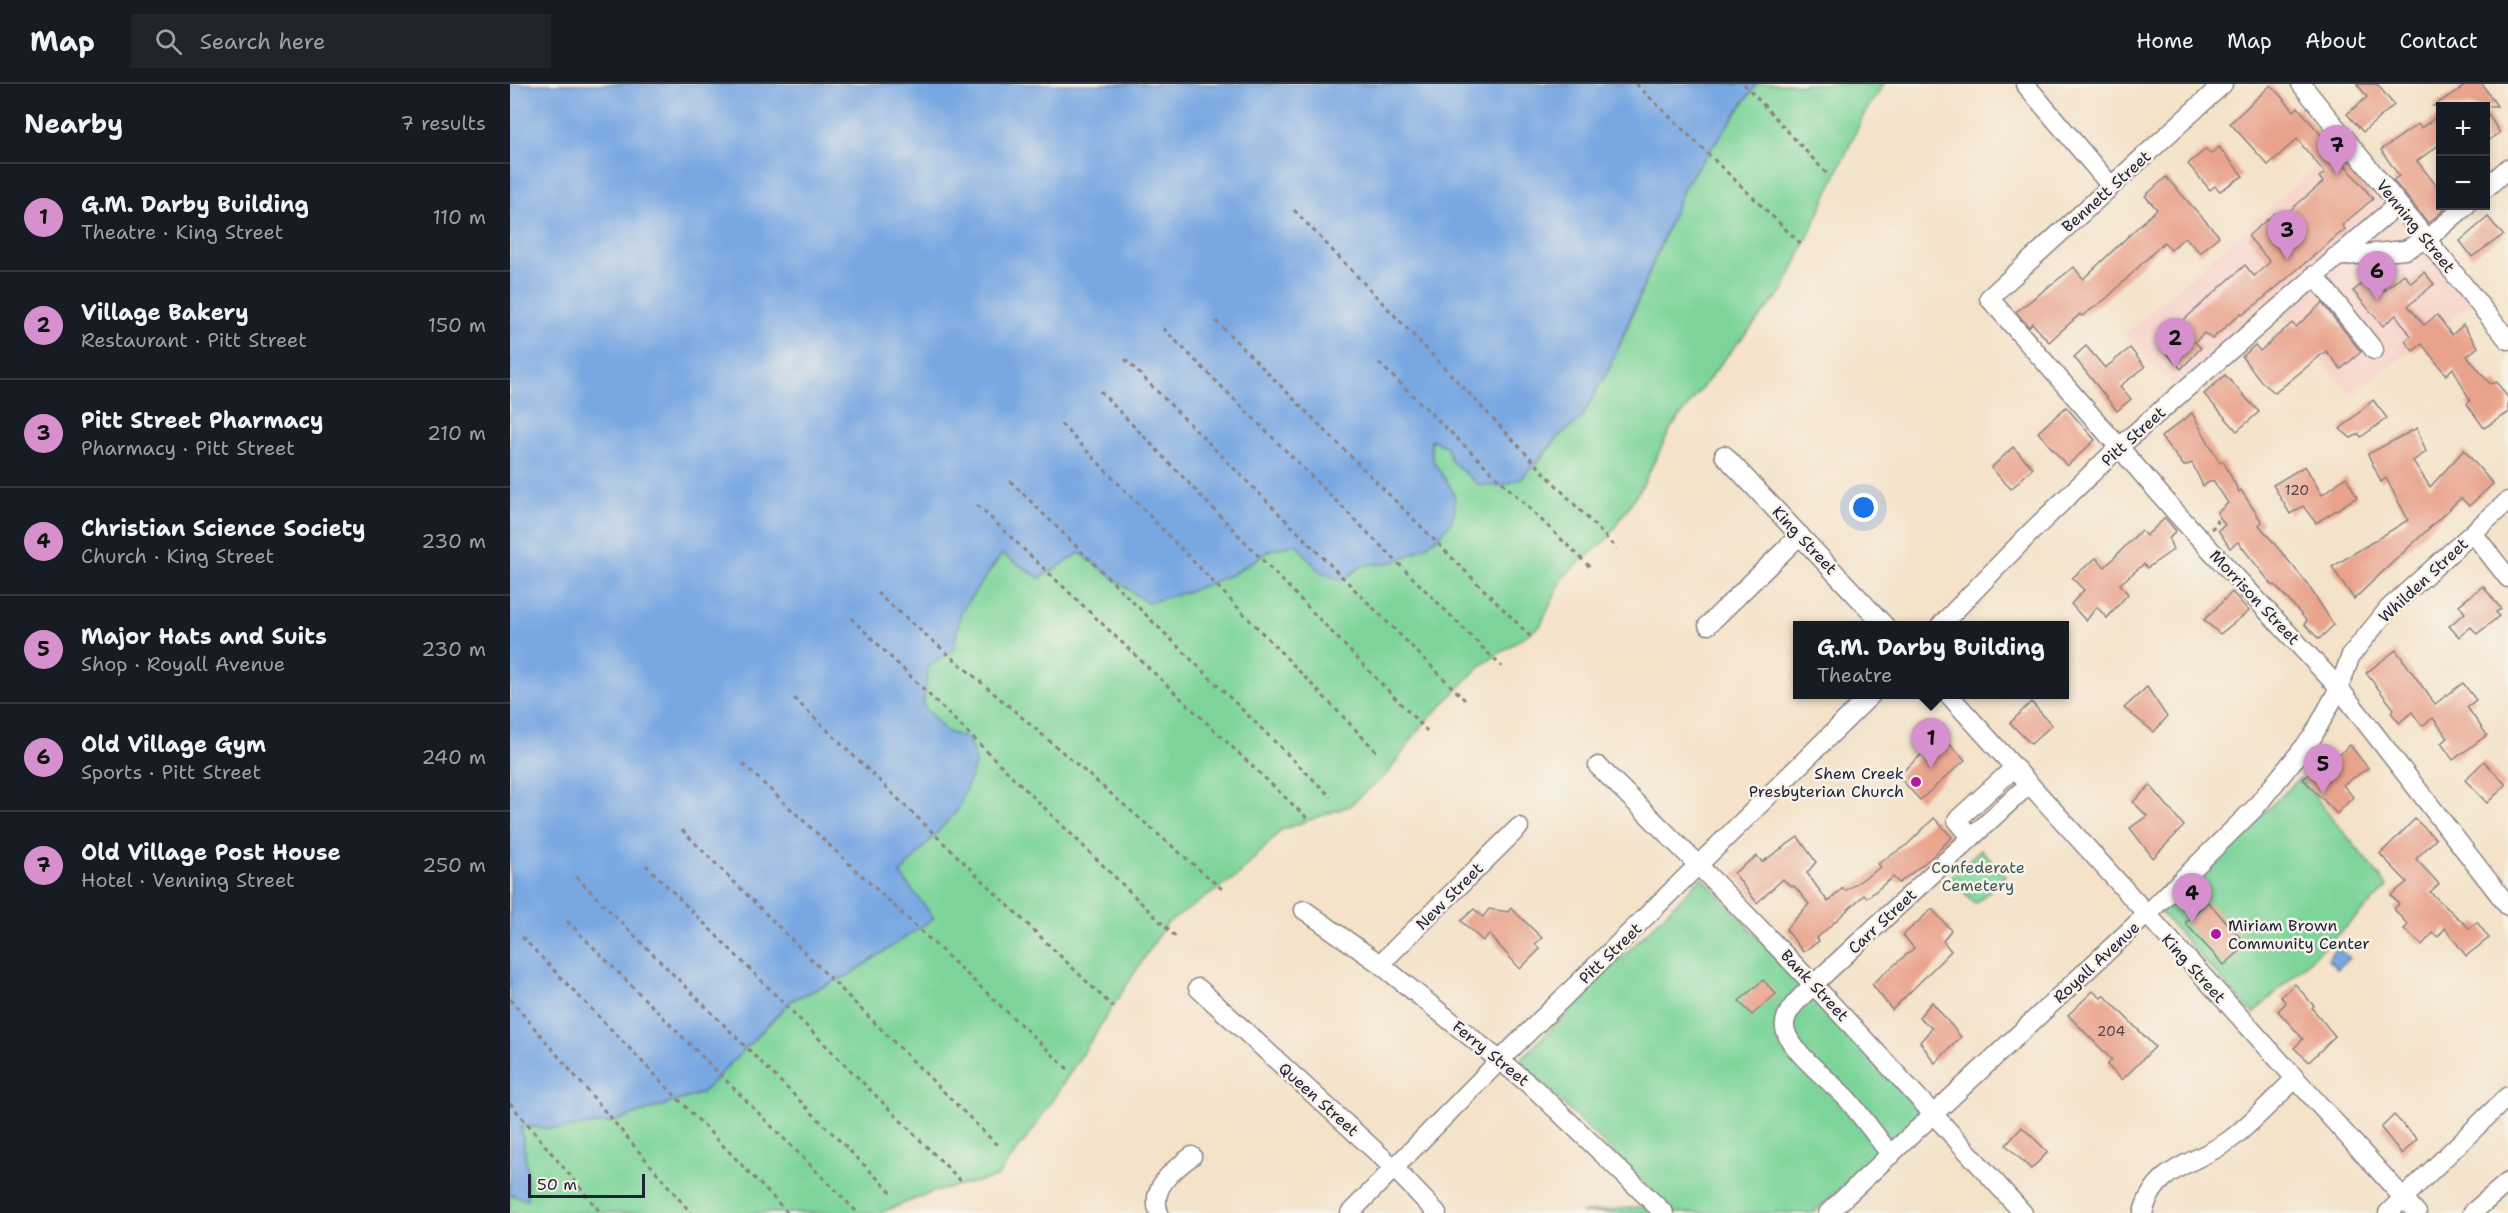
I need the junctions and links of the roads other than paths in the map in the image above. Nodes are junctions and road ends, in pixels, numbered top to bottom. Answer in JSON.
{"nodes":[{"id":1,"x":2025,"y":84,"type":"edge"},
{"id":2,"x":2223,"y":84,"type":"edge"},
{"id":3,"x":2301,"y":84,"type":"edge"},
{"id":4,"x":2508,"y":168,"type":"edge"},
{"id":5,"x":2490,"y":184,"type":"edge"},
{"id":6,"x":2111,"y":186,"type":"junction"},
{"id":7,"x":2398,"y":204,"type":"junction"},
{"id":8,"x":2461,"y":210,"type":"edge"},
{"id":9,"x":2427,"y":239,"type":"junction"},
{"id":10,"x":2335,"y":257,"type":"junction"},
{"id":11,"x":2314,"y":275,"type":"junction"},
{"id":12,"x":1989,"y":298,"type":"joint"},
{"id":13,"x":2508,"y":340,"type":"edge"},
{"id":14,"x":2374,"y":350,"type":"dead end"},
{"id":15,"x":2120,"y":447,"type":"junction"},
{"id":16,"x":1724,"y":455,"type":"dead end"},
{"id":17,"x":2508,"y":501,"type":"edge"},
{"id":18,"x":2473,"y":533,"type":"junction"},
{"id":19,"x":1800,"y":535,"type":"junction"},
{"id":20,"x":2508,"y":578,"type":"edge"},
{"id":21,"x":1880,"y":621,"type":"edge"},
{"id":22,"x":1945,"y":621,"type":"edge"},
{"id":23,"x":1708,"y":625,"type":"dead end"},
{"id":24,"x":2339,"y":688,"type":"junction"},
{"id":25,"x":1867,"y":699,"type":"edge"},
{"id":26,"x":1952,"y":699,"type":"edge"},
{"id":27,"x":1598,"y":766,"type":"dead end"},
{"id":28,"x":2013,"y":768,"type":"junction"},
{"id":29,"x":2028,"y":785,"type":"junction"},
{"id":30,"x":1518,"y":827,"type":"dead end"},
{"id":31,"x":1971,"y":837,"type":"junction"},
{"id":32,"x":1700,"y":865,"type":"junction"},
{"id":33,"x":2508,"y":906,"type":"edge"},
{"id":34,"x":1304,"y":910,"type":"dead end"},
{"id":35,"x":2146,"y":915,"type":"junction"},
{"id":36,"x":1380,"y":964,"type":"junction"},
{"id":37,"x":1815,"y":983,"type":"junction"},
{"id":38,"x":1198,"y":988,"type":"dead end"},
{"id":39,"x":1500,"y":1060,"type":"junction"},
{"id":40,"x":2295,"y":1079,"type":"junction"},
{"id":41,"x":2508,"y":1096,"type":"edge"},
{"id":42,"x":1934,"y":1115,"type":"junction"},
{"id":43,"x":1891,"y":1155,"type":"junction"},
{"id":44,"x":1192,"y":1156,"type":"dead end"},
{"id":45,"x":1395,"y":1169,"type":"junction"},
{"id":46,"x":2508,"y":1182,"type":"edge"},
{"id":47,"x":2403,"y":1197,"type":"junction"},
{"id":48,"x":2476,"y":1212,"type":"edge"},
{"id":49,"x":1159,"y":1213,"type":"edge"},
{"id":50,"x":1350,"y":1213,"type":"edge"},
{"id":51,"x":1437,"y":1213,"type":"edge"},
{"id":52,"x":1664,"y":1213,"type":"edge"},
{"id":53,"x":1828,"y":1213,"type":"edge"},
{"id":54,"x":2023,"y":1213,"type":"edge"},
{"id":55,"x":2143,"y":1213,"type":"edge"},
{"id":56,"x":2388,"y":1213,"type":"edge"},
{"id":57,"x":2417,"y":1213,"type":"edge"}],
"edges":[{"from":1,"to":6,"type":"street"},
{"from":2,"to":6,"type":"street","name":"Bennett Street"},
{"from":3,"to":7,"type":"street","name":"Venning Street"},
{"from":4,"to":5,"type":"street"},
{"from":6,"to":12,"type":"street","name":"Bennett Street"},
{"from":7,"to":9,"type":"street","name":"Venning Street"},
{"from":7,"to":10,"type":"street","name":"Pitt Street"},
{"from":8,"to":9,"type":"street"},
{"from":9,"to":10,"type":"street"},
{"from":9,"to":13,"type":"street","name":"Venning Street"},
{"from":10,"to":11,"type":"street","name":"Pitt Street"},
{"from":11,"to":14,"type":"street"},
{"from":11,"to":15,"type":"street","name":"Pitt Street"},
{"from":12,"to":15,"type":"street","name":"Morrison Street"},
{"from":15,"to":22,"type":"street","name":"Pitt Street"},
{"from":15,"to":24,"type":"street","name":"Morrison Street"},
{"from":16,"to":19,"type":"street","name":"King Street"},
{"from":17,"to":18,"type":"street","name":"Whilden Street"},
{"from":18,"to":20,"type":"street","name":"Whilden Street"},
{"from":18,"to":24,"type":"street","name":"Whilden Street"},
{"from":19,"to":21,"type":"street","name":"King Street"},
{"from":19,"to":23,"type":"street"},
{"from":24,"to":33,"type":"street","name":"Morrison Street"},
{"from":24,"to":35,"type":"street","name":"Royall Avenue"},
{"from":25,"to":32,"type":"street","name":"Pitt Street"},
{"from":26,"to":28,"type":"street","name":"King Street"},
{"from":27,"to":32,"type":"street","name":"Bank Street"},
{"from":28,"to":29,"type":"street","name":"King Street"},
{"from":28,"to":31,"type":"street"},
{"from":29,"to":31,"type":"street","name":"Carr Street"},
{"from":29,"to":35,"type":"street","name":"King Street"},
{"from":30,"to":36,"type":"street","name":"New Street"},
{"from":31,"to":37,"type":"street","name":"Carr Street"},
{"from":32,"to":37,"type":"street","name":"Bank Street"},
{"from":32,"to":39,"type":"street","name":"Pitt Street"},
{"from":34,"to":36,"type":"street","name":"Ferry Street"},
{"from":35,"to":40,"type":"street","name":"King Street"},
{"from":35,"to":42,"type":"street","name":"Royall Avenue"},
{"from":36,"to":39,"type":"street","name":"Ferry Street"},
{"from":37,"to":42,"type":"street","name":"Bank Street"},
{"from":37,"to":43,"type":"street","name":"Carr Street"},
{"from":38,"to":45,"type":"street","name":"Queen Street"},
{"from":39,"to":45,"type":"street","name":"Pitt Street"},
{"from":39,"to":52,"type":"street","name":"Ferry Street"},
{"from":40,"to":47,"type":"street","name":"King Street"},
{"from":40,"to":55,"type":"street"},
{"from":41,"to":47,"type":"street"},
{"from":42,"to":43,"type":"street","name":"Royall Avenue"},
{"from":42,"to":54,"type":"street","name":"Bank Street"},
{"from":43,"to":53,"type":"street","name":"Royall Avenue"},
{"from":44,"to":49,"type":"street"},
{"from":45,"to":50,"type":"street","name":"Pitt Street"},
{"from":45,"to":51,"type":"street","name":"Queen Street"},
{"from":46,"to":48,"type":"street"},
{"from":47,"to":56,"type":"street"},
{"from":47,"to":57,"type":"street","name":"King Street"}]}
